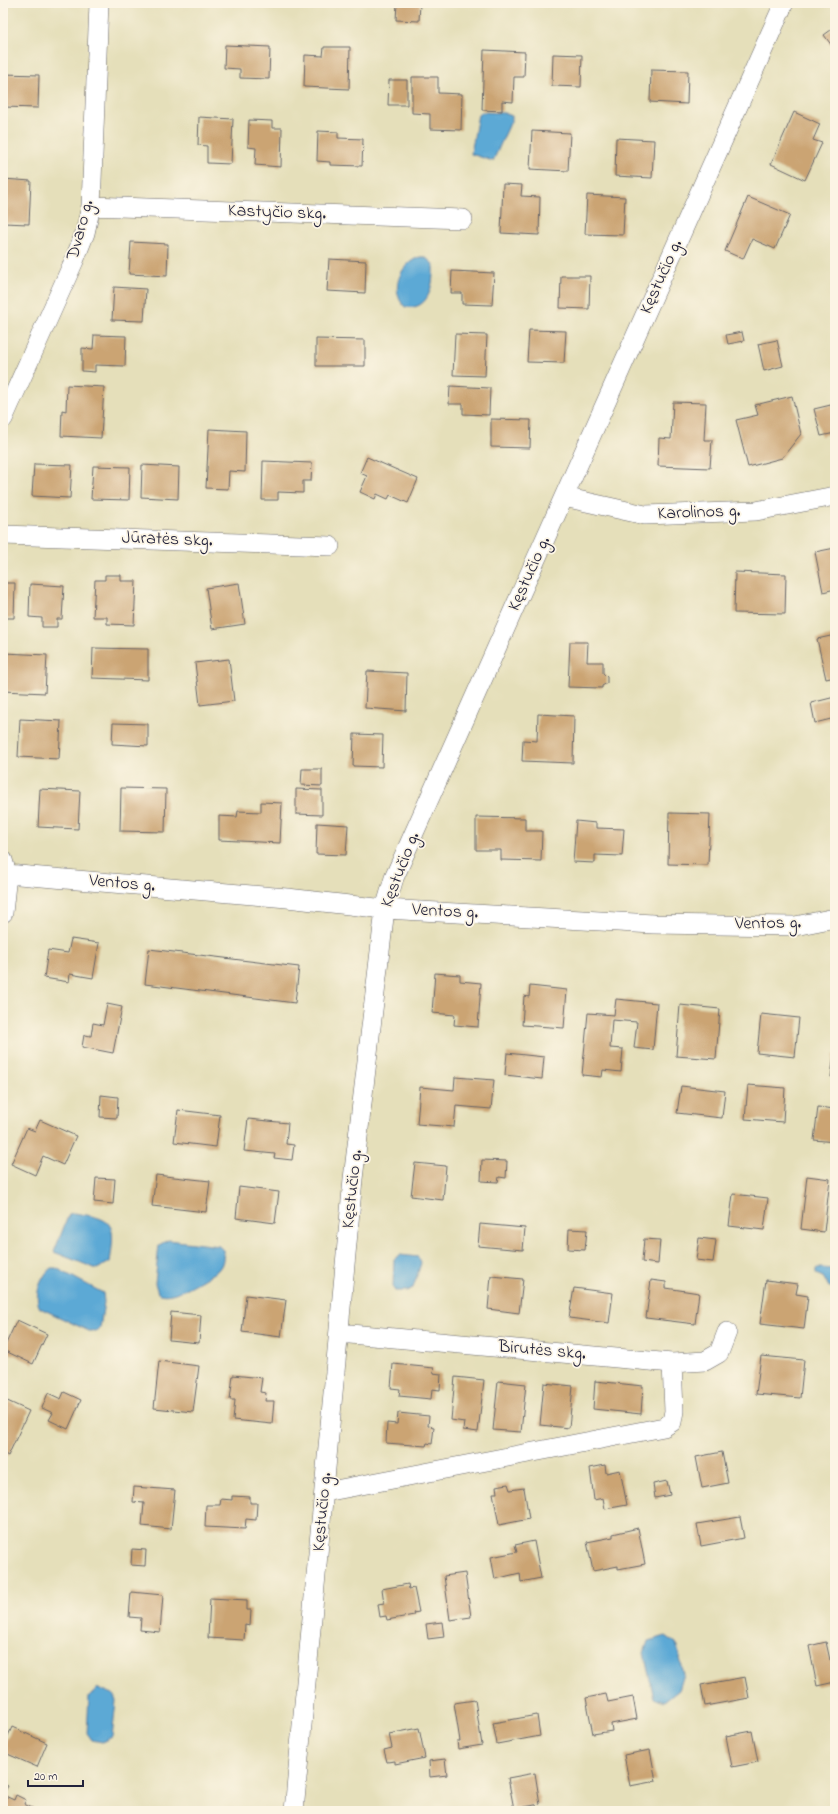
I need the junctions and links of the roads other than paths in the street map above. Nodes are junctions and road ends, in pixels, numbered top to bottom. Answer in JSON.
{"nodes":[{"id":1,"x":99,"y":3,"type":"edge"},
{"id":2,"x":784,"y":3,"type":"edge"},
{"id":3,"x":91,"y":206,"type":"junction"},
{"id":4,"x":463,"y":219,"type":"dead end"},
{"id":5,"x":3,"y":419,"type":"edge"},
{"id":6,"x":835,"y":496,"type":"edge"},
{"id":7,"x":564,"y":497,"type":"junction"},
{"id":8,"x":3,"y":535,"type":"edge"},
{"id":9,"x":330,"y":546,"type":"dead end"},
{"id":10,"x":5,"y":867,"type":"edge"},
{"id":11,"x":384,"y":909,"type":"junction"},
{"id":12,"x":3,"y":913,"type":"edge"},
{"id":13,"x":835,"y":918,"type":"edge"},
{"id":14,"x":727,"y":1332,"type":"dead end"},
{"id":15,"x":340,"y":1333,"type":"junction"},
{"id":16,"x":672,"y":1363,"type":"junction"},
{"id":17,"x":325,"y":1492,"type":"junction"},
{"id":18,"x":294,"y":1811,"type":"edge"}],
"edges":[{"from":1,"to":3,"type":"street","name":"Dvaro g."},
{"from":2,"to":7,"type":"street","name":"Kęstučio g."},
{"from":3,"to":4,"type":"street","name":"Kastyčio skg."},
{"from":3,"to":5,"type":"street","name":"Dvaro g."},
{"from":6,"to":7,"type":"street","name":"Karolinos g."},
{"from":7,"to":11,"type":"street","name":"Kęstučio g."},
{"from":8,"to":9,"type":"street","name":"Jūratės skg."},
{"from":10,"to":11,"type":"street","name":"Ventos g."},
{"from":10,"to":12,"type":"street"},
{"from":11,"to":13,"type":"street","name":"Ventos g."},
{"from":11,"to":15,"type":"street","name":"Kęstučio g."},
{"from":14,"to":16,"type":"street","name":"Birutės skg."},
{"from":15,"to":16,"type":"street","name":"Birutės skg."},
{"from":15,"to":17,"type":"street","name":"Kęstučio g."},
{"from":16,"to":17,"type":"street"},
{"from":17,"to":18,"type":"street","name":"Kęstučio g."}]}
